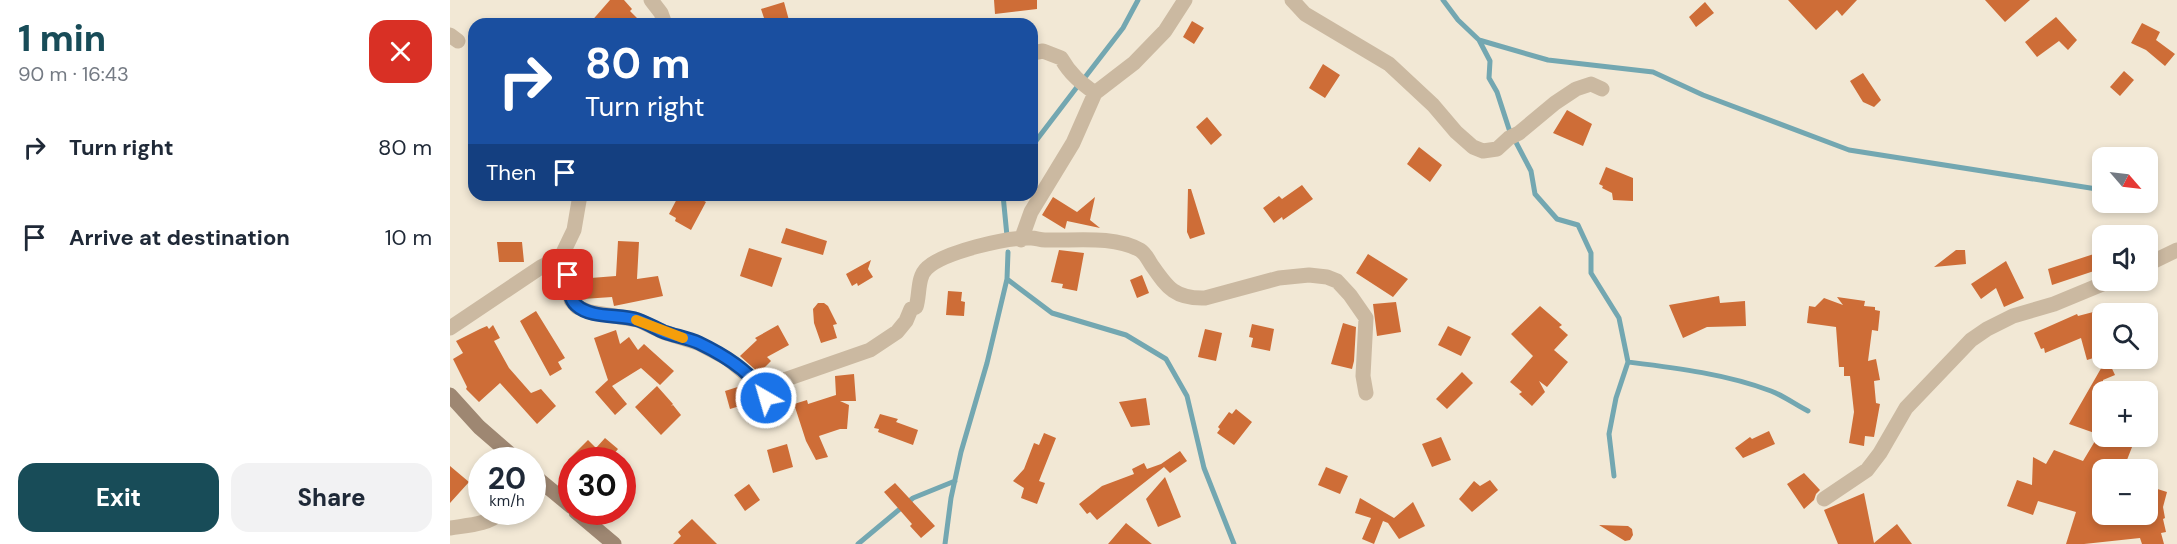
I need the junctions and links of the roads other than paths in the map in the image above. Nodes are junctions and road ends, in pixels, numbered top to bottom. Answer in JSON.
{"nodes":[{"id":1,"x":651,"y":0,"type":"edge"},
{"id":2,"x":1185,"y":0,"type":"edge"},
{"id":3,"x":1292,"y":0,"type":"edge"},
{"id":4,"x":663,"y":18,"type":"edge"},
{"id":5,"x":1038,"y":51,"type":"edge"},
{"id":6,"x":1602,"y":89,"type":"dead end"},
{"id":7,"x":1095,"y":93,"type":"junction"},
{"id":8,"x":1038,"y":200,"type":"edge"},
{"id":9,"x":579,"y":201,"type":"edge"},
{"id":10,"x":1038,"y":201,"type":"edge"},
{"id":11,"x":1021,"y":240,"type":"junction"},
{"id":12,"x":2177,"y":250,"type":"edge"},
{"id":13,"x":561,"y":257,"type":"junction"},
{"id":14,"x":2158,"y":259,"type":"edge"},
{"id":15,"x":2092,"y":288,"type":"edge"},
{"id":16,"x":450,"y":328,"type":"edge"},
{"id":17,"x":759,"y":385,"type":"junction"},
{"id":18,"x":1366,"y":393,"type":"dead end"},
{"id":19,"x":450,"y":395,"type":"edge"},
{"id":20,"x":772,"y":411,"type":"dead end"},
{"id":21,"x":502,"y":447,"type":"edge"},
{"id":22,"x":546,"y":486,"type":"edge"},
{"id":23,"x":558,"y":495,"type":"edge"},
{"id":24,"x":1824,"y":499,"type":"dead end"},
{"id":25,"x":474,"y":525,"type":"edge"},
{"id":26,"x":591,"y":525,"type":"edge"},
{"id":27,"x":450,"y":528,"type":"edge"},
{"id":28,"x":614,"y":544,"type":"edge"}],
"edges":[{"from":1,"to":4,"type":"street"},
{"from":2,"to":7,"type":"street"},
{"from":3,"to":6,"type":"street"},
{"from":5,"to":7,"type":"street"},
{"from":7,"to":8,"type":"street"},
{"from":9,"to":13,"type":"street"},
{"from":10,"to":11,"type":"street"},
{"from":11,"to":17,"type":"street"},
{"from":11,"to":18,"type":"street"},
{"from":12,"to":14,"type":"street"},
{"from":13,"to":16,"type":"street"},
{"from":13,"to":17,"type":"street"},
{"from":15,"to":24,"type":"street"},
{"from":17,"to":20,"type":"street"},
{"from":19,"to":21,"type":"street"},
{"from":22,"to":23,"type":"street"},
{"from":25,"to":27,"type":"street"},
{"from":26,"to":28,"type":"street"}]}
